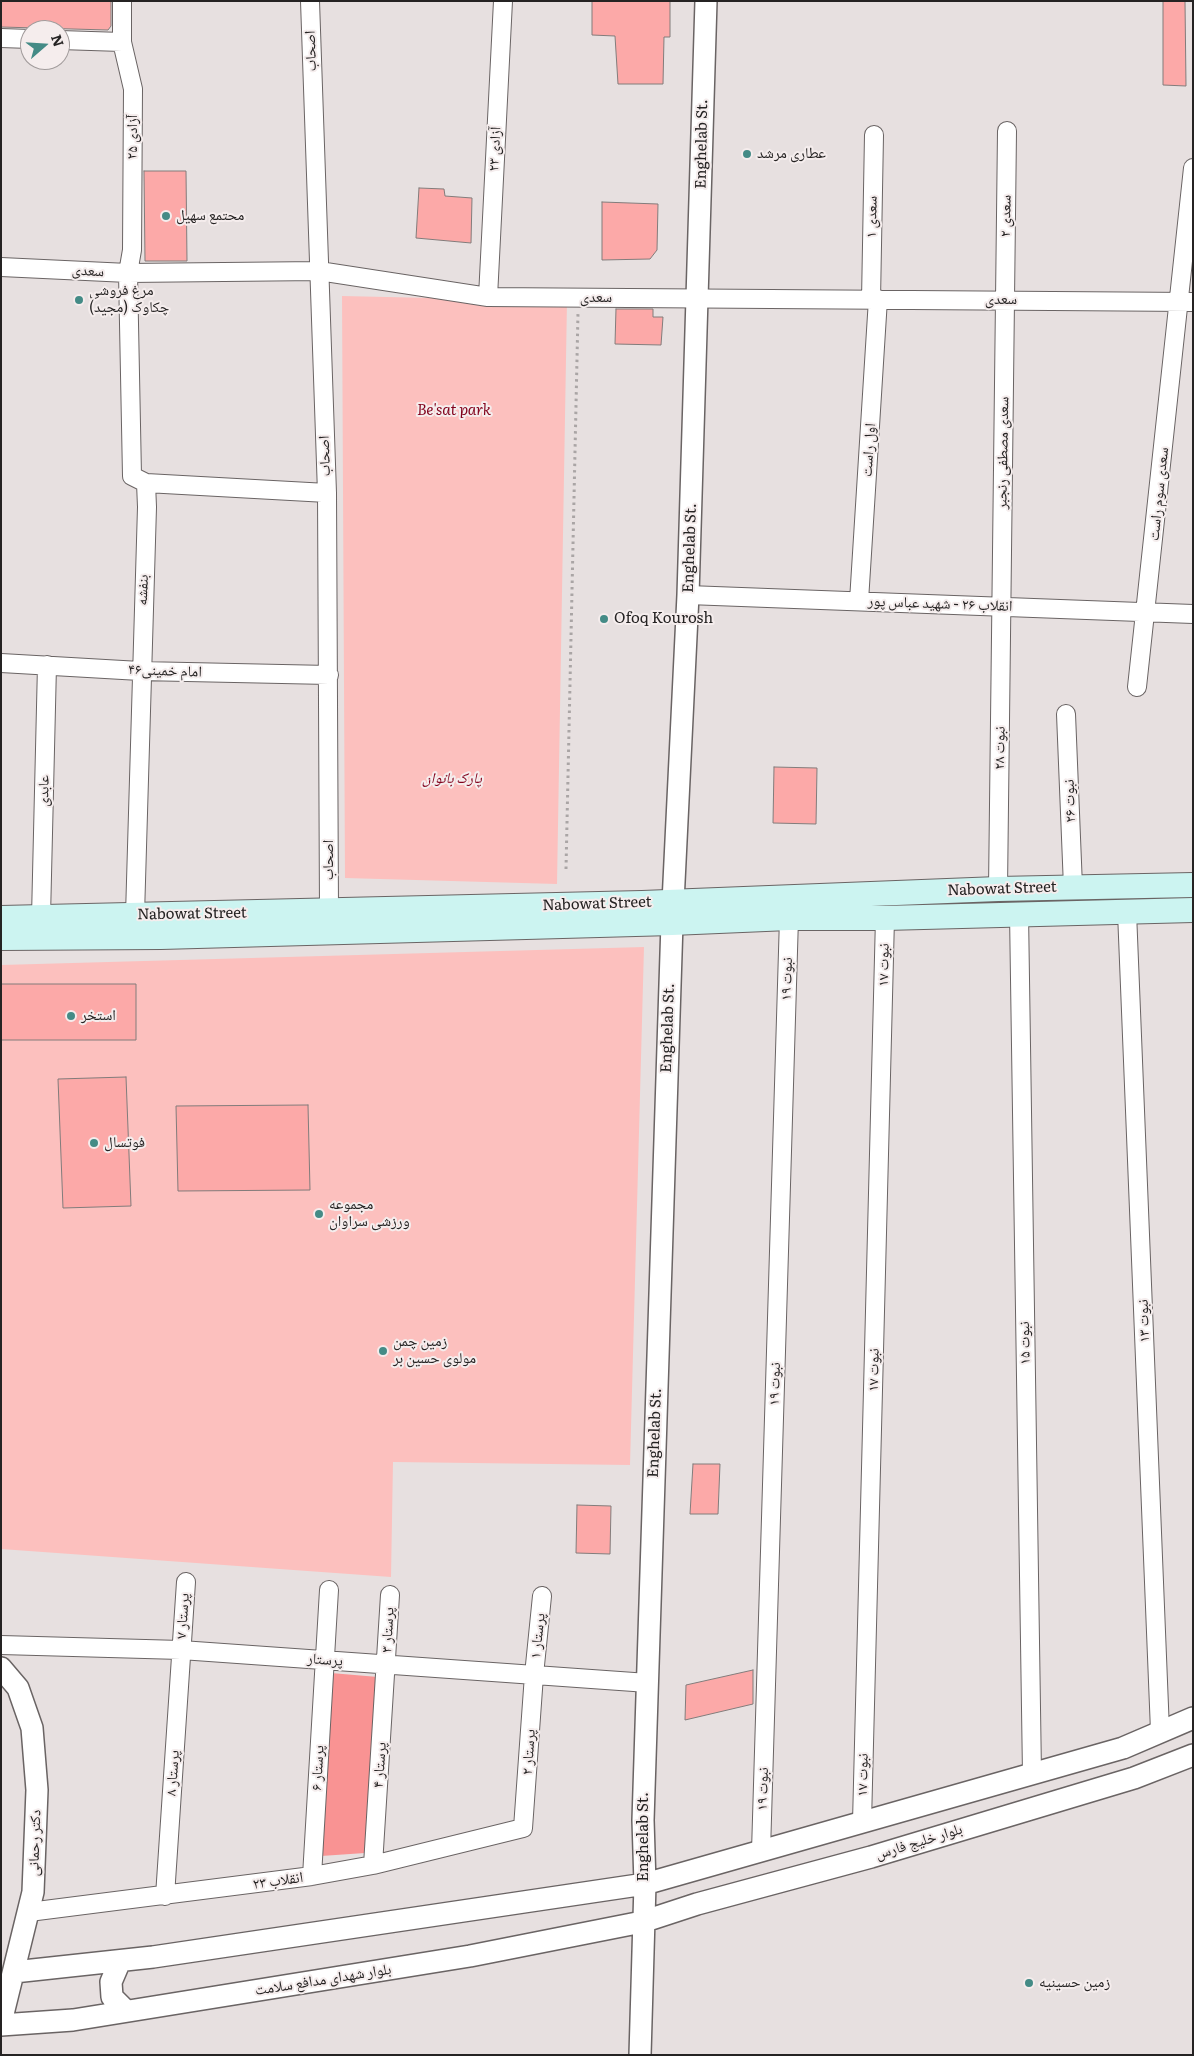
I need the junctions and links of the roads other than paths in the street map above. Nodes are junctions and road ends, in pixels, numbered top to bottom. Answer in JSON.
{"nodes":[{"id":1,"x":122,"y":1,"type":"edge"},
{"id":2,"x":310,"y":1,"type":"edge"},
{"id":3,"x":503,"y":1,"type":"edge"},
{"id":4,"x":706,"y":1,"type":"edge"},
{"id":5,"x":1,"y":38,"type":"edge"},
{"id":6,"x":20,"y":39,"type":"edge"},
{"id":7,"x":70,"y":40,"type":"edge"},
{"id":8,"x":122,"y":42,"type":"junction"},
{"id":9,"x":1007,"y":131,"type":"dead end"},
{"id":10,"x":874,"y":134,"type":"dead end"},
{"id":11,"x":1193,"y":168,"type":"edge"},
{"id":12,"x":1,"y":267,"type":"edge"},
{"id":13,"x":319,"y":271,"type":"junction"},
{"id":14,"x":128,"y":273,"type":"junction"},
{"id":15,"x":488,"y":297,"type":"junction"},
{"id":16,"x":699,"y":298,"type":"junction"},
{"id":17,"x":874,"y":300,"type":"junction"},
{"id":18,"x":1005,"y":300,"type":"junction"},
{"id":19,"x":1186,"y":302,"type":"edge"},
{"id":20,"x":146,"y":483,"type":"junction"},
{"id":21,"x":326,"y":493,"type":"junction"},
{"id":22,"x":688,"y":595,"type":"junction"},
{"id":23,"x":859,"y":602,"type":"junction"},
{"id":24,"x":1001,"y":607,"type":"junction"},
{"id":25,"x":1145,"y":612,"type":"junction"},
{"id":26,"x":1193,"y":614,"type":"edge"},
{"id":27,"x":1,"y":662,"type":"edge"},
{"id":28,"x":47,"y":665,"type":"junction"},
{"id":29,"x":140,"y":671,"type":"junction"},
{"id":30,"x":329,"y":675,"type":"junction"},
{"id":31,"x":1138,"y":687,"type":"dead end"},
{"id":32,"x":1066,"y":714,"type":"dead end"},
{"id":33,"x":1193,"y":885,"type":"edge"},
{"id":34,"x":1073,"y":887,"type":"junction"},
{"id":35,"x":1003,"y":889,"type":"junction"},
{"id":36,"x":1193,"y":910,"type":"edge"},
{"id":37,"x":673,"y":912,"type":"junction"},
{"id":38,"x":1127,"y":912,"type":"junction"},
{"id":39,"x":1013,"y":913,"type":"junction"},
{"id":40,"x":135,"y":915,"type":"junction"},
{"id":41,"x":41,"y":917,"type":"junction"},
{"id":42,"x":1,"y":918,"type":"edge"},
{"id":43,"x":789,"y":918,"type":"junction"},
{"id":44,"x":885,"y":918,"type":"junction"},
{"id":45,"x":329,"y":921,"type":"junction"},
{"id":46,"x":1,"y":938,"type":"edge"},
{"id":47,"x":186,"y":1582,"type":"dead end"},
{"id":48,"x":329,"y":1590,"type":"dead end"},
{"id":49,"x":390,"y":1595,"type":"dead end"},
{"id":50,"x":542,"y":1596,"type":"dead end"},
{"id":51,"x":1,"y":1645,"type":"edge"},
{"id":52,"x":181,"y":1650,"type":"junction"},
{"id":53,"x":324,"y":1660,"type":"junction"},
{"id":54,"x":387,"y":1665,"type":"junction"},
{"id":55,"x":1,"y":1668,"type":"edge"},
{"id":56,"x":534,"y":1675,"type":"junction"},
{"id":57,"x":648,"y":1683,"type":"junction"},
{"id":58,"x":1193,"y":1718,"type":"edge"},
{"id":59,"x":1160,"y":1731,"type":"junction"},
{"id":60,"x":1193,"y":1755,"type":"edge"},
{"id":61,"x":1032,"y":1774,"type":"junction"},
{"id":62,"x":862,"y":1822,"type":"junction"},
{"id":63,"x":523,"y":1828,"type":"joint"},
{"id":64,"x":761,"y":1851,"type":"junction"},
{"id":65,"x":373,"y":1865,"type":"junction"},
{"id":66,"x":312,"y":1876,"type":"junction"},
{"id":67,"x":644,"y":1884,"type":"junction"},
{"id":68,"x":165,"y":1896,"type":"junction"},
{"id":69,"x":29,"y":1912,"type":"junction"},
{"id":70,"x":642,"y":1922,"type":"junction"},
{"id":71,"x":120,"y":1960,"type":"junction"},
{"id":72,"x":14,"y":1972,"type":"junction"},
{"id":73,"x":126,"y":2011,"type":"junction"},
{"id":74,"x":1,"y":2024,"type":"edge"},
{"id":75,"x":640,"y":2055,"type":"edge"}],
"edges":[{"from":1,"to":8,"type":"street","name":"آزادی ۲۵"},
{"from":2,"to":13,"type":"street","name":"اصحاب"},
{"from":3,"to":15,"type":"street","name":"آزادی ۲۳"},
{"from":4,"to":16,"type":"street","name":"Enghelab St."},
{"from":5,"to":6,"type":"street"},
{"from":7,"to":8,"type":"street"},
{"from":8,"to":14,"type":"street","name":"آزادی ۲۵"},
{"from":9,"to":18,"type":"street","name":"سعدی ۲"},
{"from":10,"to":17,"type":"street","name":"سعدی ۱"},
{"from":11,"to":19,"type":"street","name":"سعدی سوم راست"},
{"from":12,"to":14,"type":"street","name":"سعدی"},
{"from":13,"to":14,"type":"street","name":"سعدی"},
{"from":13,"to":15,"type":"street","name":"سعدی"},
{"from":13,"to":21,"type":"street","name":"اصحاب"},
{"from":14,"to":20,"type":"street"},
{"from":15,"to":16,"type":"street","name":"سعدی"},
{"from":16,"to":17,"type":"street","name":"سعدی"},
{"from":16,"to":22,"type":"street","name":"Enghelab St."},
{"from":17,"to":18,"type":"street","name":"سعدی"},
{"from":17,"to":23,"type":"street","name":"اول راست"},
{"from":18,"to":19,"type":"street","name":"سعدی"},
{"from":18,"to":24,"type":"street","name":"سعدی مصطفی رنجبر"},
{"from":19,"to":25,"type":"street","name":"سعدی سوم راست"},
{"from":20,"to":21,"type":"street"},
{"from":20,"to":29,"type":"street","name":"بنفشه"},
{"from":21,"to":30,"type":"street","name":"اصحاب"},
{"from":22,"to":23,"type":"street","name":"انقلاب ۲۶ - شهید عباس پور"},
{"from":22,"to":37,"type":"street","name":"Enghelab St."},
{"from":23,"to":24,"type":"street","name":"انقلاب ۲۶ - شهید عباس پور"},
{"from":24,"to":25,"type":"street","name":"انقلاب ۲۶ - شهید عباس پور"},
{"from":24,"to":35,"type":"street","name":"نبوت ۲۸"},
{"from":25,"to":26,"type":"street","name":"انقلاب ۲۶ - شهید عباس پور"},
{"from":25,"to":31,"type":"street","name":"سعدی سوم راست"},
{"from":27,"to":28,"type":"street","name":"امام خمینی۴۶"},
{"from":28,"to":29,"type":"street","name":"امام خمینی۴۶"},
{"from":28,"to":41,"type":"street","name":"عابدی"},
{"from":29,"to":30,"type":"street","name":"امام خمینی۴۶"},
{"from":29,"to":40,"type":"street","name":"بنفشه"},
{"from":30,"to":45,"type":"street","name":"اصحاب"},
{"from":32,"to":34,"type":"street","name":"نبوت ۲۶"},
{"from":33,"to":34,"type":"main road","name":"Nabowat Street"},
{"from":34,"to":35,"type":"main road","name":"Nabowat Street"},
{"from":35,"to":37,"type":"main road","name":"Nabowat Street"},
{"from":35,"to":39,"type":"main road"},
{"from":36,"to":38,"type":"main road","name":"Nabowat Street"},
{"from":37,"to":43,"type":"main road","name":"Nabowat Street"},
{"from":37,"to":45,"type":"main road","name":"Nabowat Street"},
{"from":37,"to":57,"type":"street","name":"Enghelab St."},
{"from":38,"to":39,"type":"main road","name":"Nabowat Street"},
{"from":38,"to":59,"type":"street","name":"نبوت ۱۳"},
{"from":39,"to":44,"type":"main road","name":"Nabowat Street"},
{"from":39,"to":61,"type":"street","name":"نبوت ۱۵"},
{"from":40,"to":41,"type":"main road","name":"Nabowat Street"},
{"from":40,"to":45,"type":"main road","name":"Nabowat Street"},
{"from":41,"to":42,"type":"main road","name":"Nabowat Street"},
{"from":43,"to":44,"type":"main road","name":"Nabowat Street"},
{"from":43,"to":64,"type":"street","name":"نبوت ۱۹"},
{"from":44,"to":62,"type":"street","name":"نبوت ۱۷"},
{"from":45,"to":46,"type":"main road","name":"Nabowat Street"},
{"from":47,"to":52,"type":"street","name":"پرستار ۷"},
{"from":48,"to":53,"type":"street","name":"پرستار ۶"},
{"from":49,"to":54,"type":"street","name":"پرستار ۳"},
{"from":50,"to":56,"type":"street","name":"پرستار ۱"},
{"from":51,"to":52,"type":"street","name":"پرستار"},
{"from":52,"to":53,"type":"street","name":"پرستار"},
{"from":52,"to":68,"type":"street","name":"پرستار ۸"},
{"from":53,"to":54,"type":"street","name":"پرستار"},
{"from":53,"to":66,"type":"street","name":"پرستار ۶"},
{"from":54,"to":56,"type":"street","name":"پرستار"},
{"from":54,"to":65,"type":"street","name":"پرستار ۴"},
{"from":55,"to":69,"type":"street","name":"دکتر رحمانی"},
{"from":56,"to":57,"type":"street","name":"پرستار"},
{"from":56,"to":63,"type":"street","name":"پرستار ۲"},
{"from":57,"to":67,"type":"street","name":"Enghelab St."},
{"from":58,"to":59,"type":"street"},
{"from":59,"to":61,"type":"street"},
{"from":60,"to":70,"type":"street","name":"بلوار خلیج فارس"},
{"from":61,"to":62,"type":"street"},
{"from":62,"to":64,"type":"street"},
{"from":63,"to":65,"type":"street","name":"انقلاب ۲۳"},
{"from":64,"to":67,"type":"street"},
{"from":65,"to":66,"type":"street","name":"انقلاب ۲۳"},
{"from":66,"to":68,"type":"street","name":"انقلاب ۲۳"},
{"from":67,"to":70,"type":"street","name":"Enghelab St."},
{"from":67,"to":71,"type":"street"},
{"from":68,"to":69,"type":"street","name":"انقلاب ۲۳"},
{"from":69,"to":72,"type":"street","name":"دکتر رحمانی"},
{"from":70,"to":73,"type":"street","name":"بلوار شهدای مدافع سلامت"},
{"from":70,"to":75,"type":"street","name":"Enghelab St."},
{"from":71,"to":72,"type":"street"},
{"from":71,"to":73,"type":"street"},
{"from":72,"to":74,"type":"street","name":"دکتر رحمانی"},
{"from":73,"to":74,"type":"street","name":"بلوار شهدای مدافع سلامت"}]}
